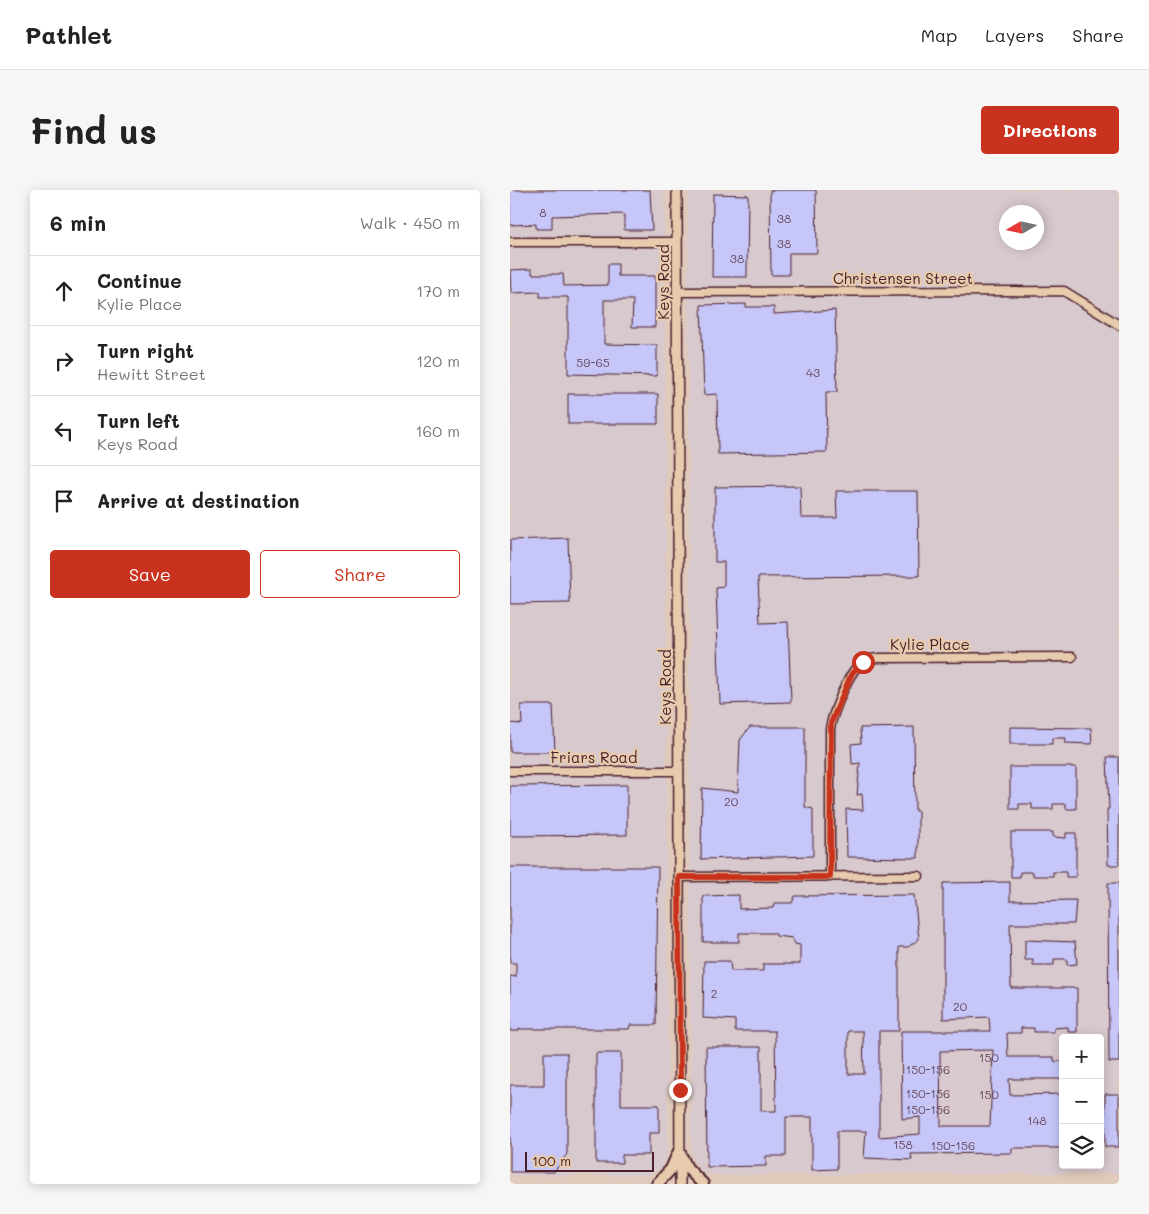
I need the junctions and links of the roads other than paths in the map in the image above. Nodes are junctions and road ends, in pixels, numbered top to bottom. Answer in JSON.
{"nodes":[{"id":1,"x":676,"y":190,"type":"edge"},
{"id":2,"x":510,"y":242,"type":"edge"},
{"id":3,"x":677,"y":242,"type":"junction"},
{"id":4,"x":677,"y":292,"type":"junction"},
{"id":5,"x":1119,"y":325,"type":"edge"},
{"id":6,"x":1072,"y":658,"type":"dead end"},
{"id":7,"x":510,"y":771,"type":"edge"},
{"id":8,"x":678,"y":771,"type":"junction"},
{"id":9,"x":919,"y":876,"type":"dead end"},
{"id":10,"x":679,"y":877,"type":"junction"},
{"id":11,"x":830,"y":877,"type":"junction"},
{"id":12,"x":679,"y":1151,"type":"junction"},
{"id":13,"x":657,"y":1184,"type":"edge"},
{"id":14,"x":680,"y":1184,"type":"edge"},
{"id":15,"x":703,"y":1184,"type":"edge"}],
"edges":[{"from":1,"to":3,"type":"street","name":"Keys Road"},
{"from":2,"to":3,"type":"street"},
{"from":3,"to":4,"type":"street","name":"Keys Road"},
{"from":4,"to":5,"type":"street","name":"Christensen Street"},
{"from":4,"to":8,"type":"street","name":"Keys Road"},
{"from":6,"to":11,"type":"street","name":"Kylie Place"},
{"from":7,"to":8,"type":"street","name":"Friars Road"},
{"from":8,"to":10,"type":"street","name":"Keys Road"},
{"from":9,"to":11,"type":"street"},
{"from":10,"to":11,"type":"street"},
{"from":10,"to":12,"type":"street","name":"Keys Road"},
{"from":12,"to":13,"type":"main road"},
{"from":12,"to":14,"type":"street","name":"Keys Road"},
{"from":12,"to":15,"type":"main road"}]}
